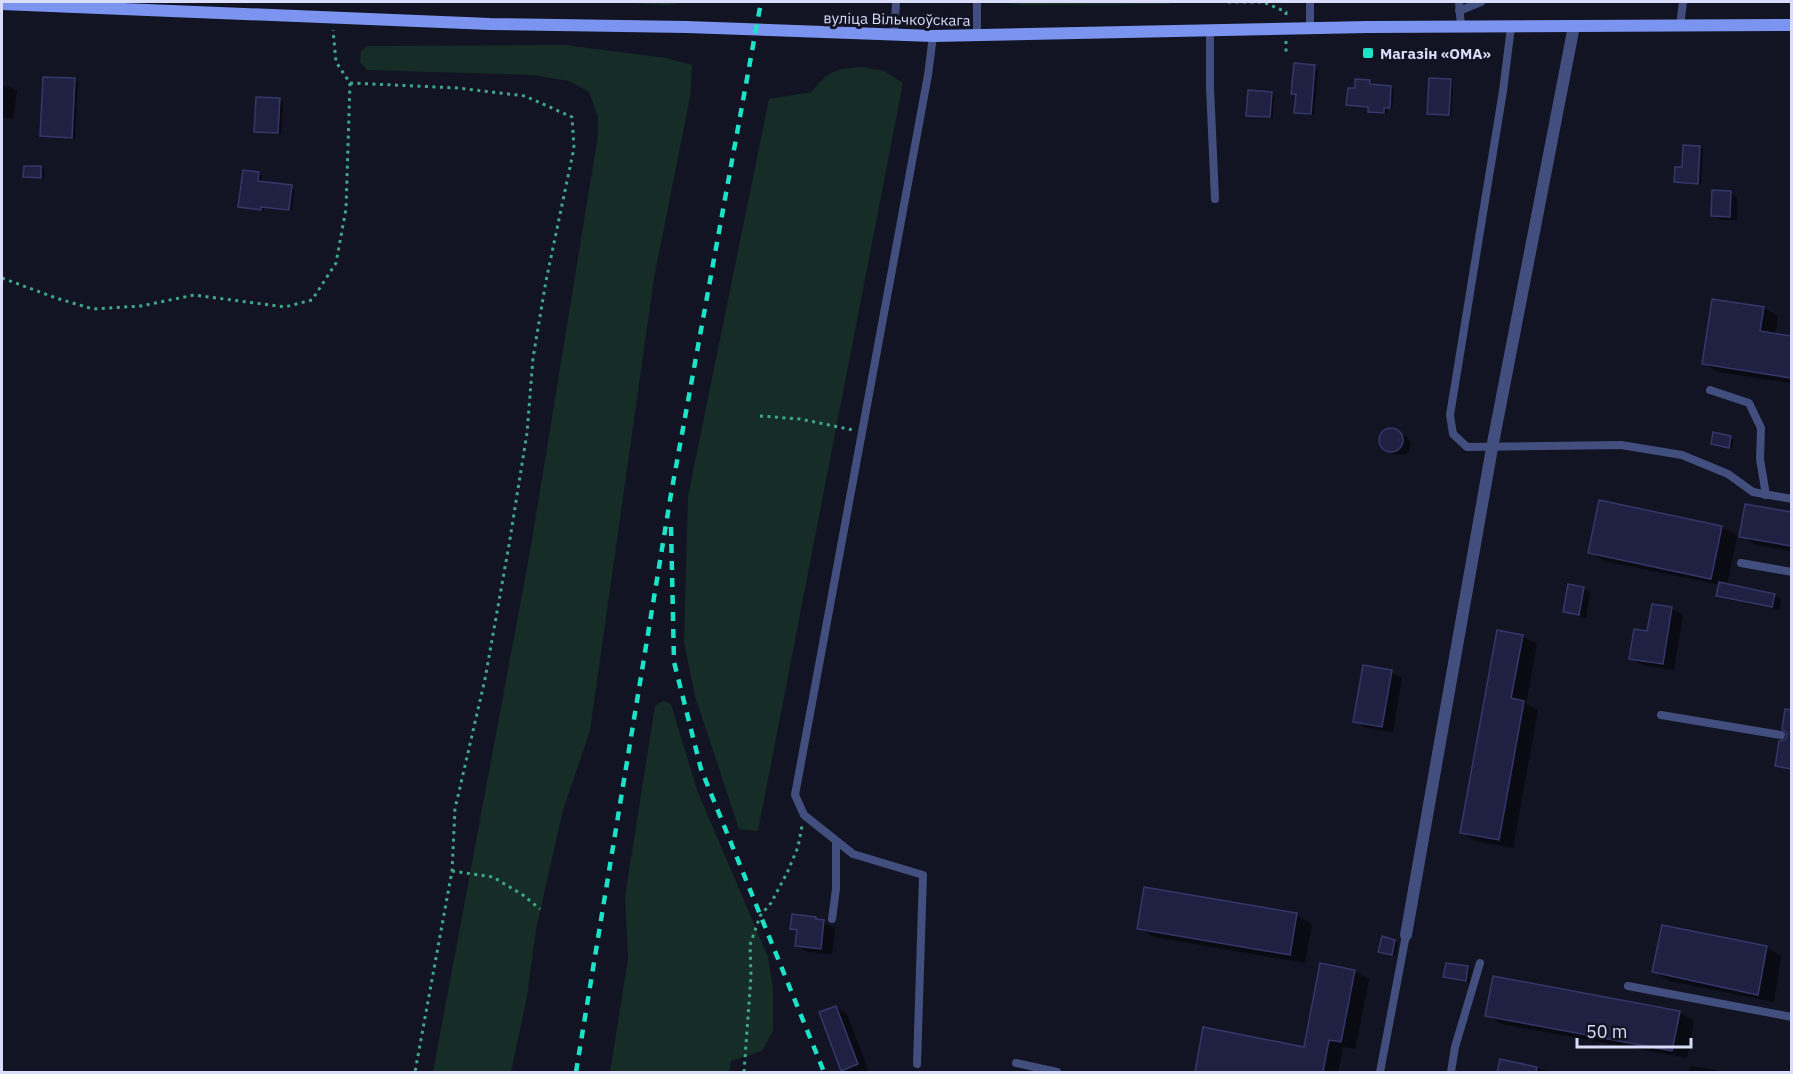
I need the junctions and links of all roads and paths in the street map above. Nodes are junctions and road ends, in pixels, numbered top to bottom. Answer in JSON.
{"nodes":[{"id":1,"x":896,"y":2,"type":"edge"},
{"id":2,"x":977,"y":2,"type":"edge"},
{"id":3,"x":1310,"y":2,"type":"edge"},
{"id":4,"x":1459,"y":2,"type":"edge"},
{"id":5,"x":1481,"y":2,"type":"edge"},
{"id":6,"x":1683,"y":2,"type":"edge"},
{"id":7,"x":2,"y":4,"type":"edge"},
{"id":8,"x":103,"y":5,"type":"edge"},
{"id":9,"x":1459,"y":11,"type":"junction"},
{"id":10,"x":333,"y":16,"type":"junction"},
{"id":11,"x":1791,"y":25,"type":"edge"},
{"id":12,"x":1574,"y":26,"type":"junction"},
{"id":13,"x":1680,"y":26,"type":"junction"},
{"id":14,"x":1461,"y":27,"type":"junction"},
{"id":15,"x":1511,"y":27,"type":"junction"},
{"id":16,"x":1310,"y":28,"type":"junction"},
{"id":17,"x":1210,"y":30,"type":"junction"},
{"id":18,"x":894,"y":35,"type":"junction"},
{"id":19,"x":933,"y":36,"type":"junction"},
{"id":20,"x":977,"y":36,"type":"junction"},
{"id":21,"x":350,"y":83,"type":"junction"},
{"id":22,"x":1215,"y":198,"type":"dead end"},
{"id":23,"x":2,"y":278,"type":"edge"},
{"id":24,"x":1710,"y":390,"type":"dead end"},
{"id":25,"x":760,"y":416,"type":"dead end"},
{"id":26,"x":861,"y":432,"type":"junction"},
{"id":27,"x":1492,"y":448,"type":"junction"},
{"id":28,"x":1766,"y":495,"type":"junction"},
{"id":29,"x":1791,"y":500,"type":"edge"},
{"id":30,"x":1741,"y":563,"type":"dead end"},
{"id":31,"x":1791,"y":572,"type":"edge"},
{"id":32,"x":1661,"y":716,"type":"dead end"},
{"id":33,"x":1780,"y":735,"type":"dead end"},
{"id":34,"x":804,"y":815,"type":"junction"},
{"id":35,"x":836,"y":841,"type":"junction"},
{"id":36,"x":452,"y":871,"type":"junction"},
{"id":37,"x":540,"y":909,"type":"dead end"},
{"id":38,"x":832,"y":919,"type":"dead end"},
{"id":39,"x":1406,"y":935,"type":"joint"},
{"id":40,"x":1480,"y":963,"type":"dead end"},
{"id":41,"x":1628,"y":986,"type":"dead end"},
{"id":42,"x":1791,"y":1017,"type":"edge"},
{"id":43,"x":1016,"y":1063,"type":"dead end"},
{"id":44,"x":917,"y":1064,"type":"dead end"},
{"id":45,"x":415,"y":1072,"type":"edge"},
{"id":46,"x":744,"y":1072,"type":"edge"},
{"id":47,"x":1057,"y":1072,"type":"edge"},
{"id":48,"x":1380,"y":1072,"type":"edge"},
{"id":49,"x":1451,"y":1072,"type":"edge"}],
"edges":[{"from":1,"to":18,"type":"lane"},
{"from":2,"to":20,"type":"lane"},
{"from":3,"to":16,"type":"lane"},
{"from":4,"to":9,"type":"lane"},
{"from":5,"to":9,"type":"lane"},
{"from":6,"to":13,"type":"lane"},
{"from":7,"to":8,"type":"main road","name":"вуліца Вільчкоўскага"},
{"from":8,"to":10,"type":"main road","name":"вуліца Вільчкоўскага"},
{"from":9,"to":14,"type":"lane"},
{"from":10,"to":18,"type":"main road","name":"вуліца Вільчкоўскага"},
{"from":10,"to":21,"type":"path"},
{"from":11,"to":13,"type":"main road","name":"вуліца Вільчкоўскага"},
{"from":12,"to":13,"type":"main road","name":"вуліца Вільчкоўскага"},
{"from":12,"to":15,"type":"main road","name":"вуліца Вільчкоўскага"},
{"from":12,"to":27,"type":"street"},
{"from":14,"to":15,"type":"main road","name":"вуліца Вільчкоўскага"},
{"from":14,"to":16,"type":"main road","name":"вуліца Вільчкоўскага"},
{"from":15,"to":27,"type":"lane"},
{"from":16,"to":17,"type":"main road","name":"вуліца Вільчкоўскага"},
{"from":17,"to":20,"type":"main road","name":"вуліца Вільчкоўскага"},
{"from":17,"to":22,"type":"lane"},
{"from":18,"to":19,"type":"main road","name":"вуліца Вільчкоўскага"},
{"from":19,"to":20,"type":"main road","name":"вуліца Вільчкоўскага"},
{"from":19,"to":26,"type":"lane"},
{"from":21,"to":23,"type":"path"},
{"from":21,"to":36,"type":"path"},
{"from":24,"to":28,"type":"lane"},
{"from":25,"to":26,"type":"path"},
{"from":26,"to":34,"type":"lane"},
{"from":27,"to":28,"type":"lane"},
{"from":27,"to":39,"type":"street"},
{"from":28,"to":29,"type":"lane"},
{"from":30,"to":31,"type":"lane"},
{"from":32,"to":33,"type":"lane"},
{"from":34,"to":35,"type":"lane"},
{"from":34,"to":46,"type":"path"},
{"from":35,"to":38,"type":"lane"},
{"from":35,"to":44,"type":"lane"},
{"from":36,"to":37,"type":"path"},
{"from":36,"to":45,"type":"path"},
{"from":39,"to":48,"type":"lane"},
{"from":40,"to":49,"type":"lane"},
{"from":41,"to":42,"type":"lane"},
{"from":43,"to":47,"type":"lane"}]}
